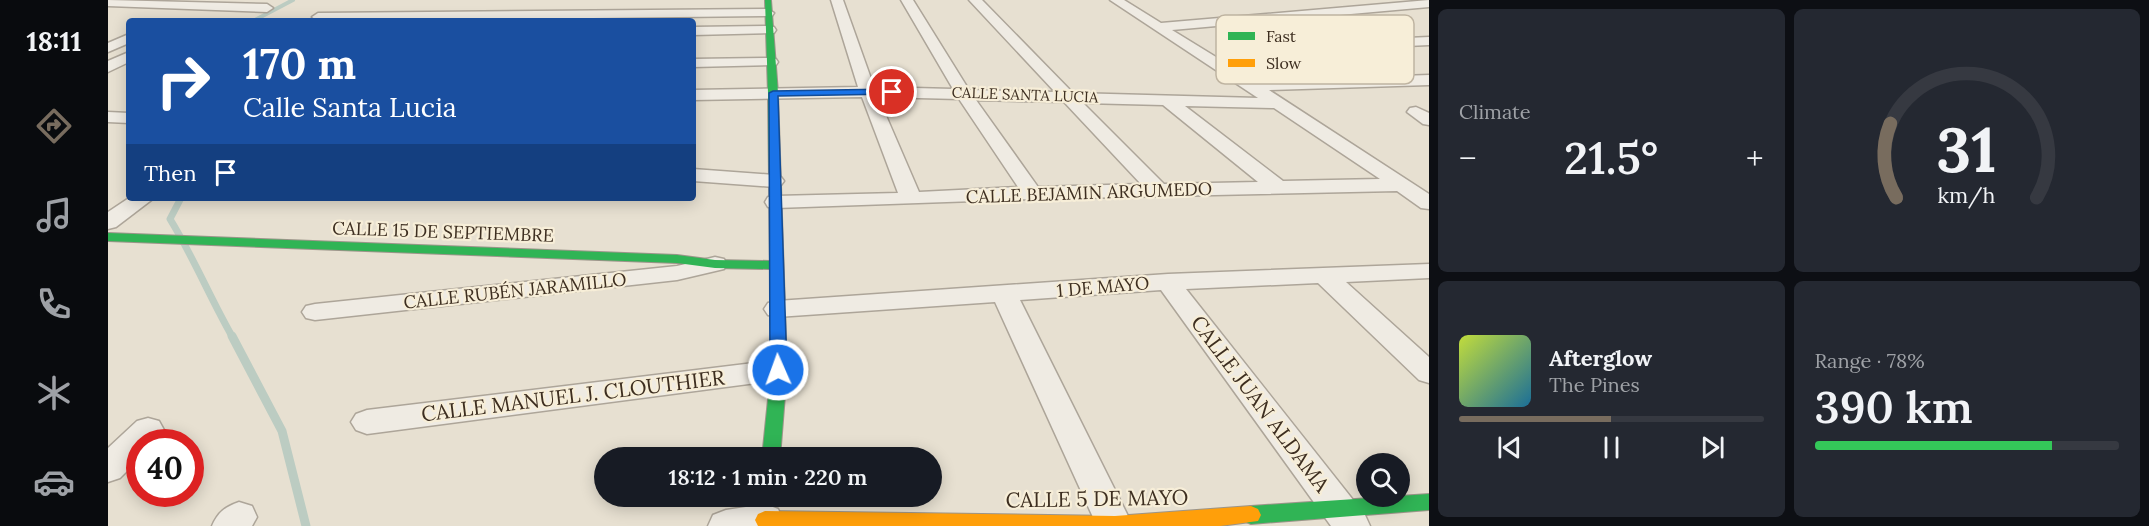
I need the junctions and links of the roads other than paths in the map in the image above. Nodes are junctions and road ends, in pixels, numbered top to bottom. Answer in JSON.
{"nodes":[{"id":1,"x":837,"y":0,"type":"edge"},
{"id":2,"x":907,"y":0,"type":"edge"},
{"id":3,"x":975,"y":0,"type":"edge"},
{"id":4,"x":1133,"y":0,"type":"edge"},
{"id":5,"x":144,"y":1,"type":"edge"},
{"id":6,"x":1117,"y":1,"type":"edge"},
{"id":7,"x":108,"y":2,"type":"edge"},
{"id":8,"x":1429,"y":3,"type":"edge"},
{"id":9,"x":202,"y":5,"type":"junction"},
{"id":10,"x":336,"y":6,"type":"dead end"},
{"id":11,"x":405,"y":6,"type":"dead end"},
{"id":12,"x":768,"y":6,"type":"edge"},
{"id":13,"x":1344,"y":10,"type":"junction"},
{"id":14,"x":108,"y":15,"type":"edge"},
{"id":15,"x":1290,"y":15,"type":"edge"},
{"id":16,"x":1356,"y":15,"type":"edge"},
{"id":17,"x":176,"y":17,"type":"dead end"},
{"id":18,"x":247,"y":18,"type":"edge"},
{"id":19,"x":317,"y":18,"type":"edge"},
{"id":20,"x":387,"y":18,"type":"edge"},
{"id":21,"x":414,"y":18,"type":"edge"},
{"id":22,"x":1216,"y":22,"type":"edge"},
{"id":23,"x":1159,"y":27,"type":"junction"},
{"id":24,"x":769,"y":30,"type":"junction"},
{"id":25,"x":696,"y":31,"type":"edge"},
{"id":26,"x":126,"y":40,"type":"edge"},
{"id":27,"x":108,"y":49,"type":"edge"},
{"id":28,"x":126,"y":51,"type":"edge"},
{"id":29,"x":126,"y":57,"type":"edge"},
{"id":30,"x":771,"y":62,"type":"junction"},
{"id":31,"x":696,"y":63,"type":"edge"},
{"id":32,"x":1216,"y":63,"type":"edge"},
{"id":33,"x":108,"y":66,"type":"edge"},
{"id":34,"x":1429,"y":80,"type":"edge"},
{"id":35,"x":1414,"y":81,"type":"edge"},
{"id":36,"x":1249,"y":84,"type":"edge"},
{"id":37,"x":1311,"y":84,"type":"edge"},
{"id":38,"x":1252,"y":86,"type":"junction"},
{"id":39,"x":868,"y":92,"type":"junction"},
{"id":40,"x":773,"y":93,"type":"junction"},
{"id":41,"x":963,"y":93,"type":"junction"},
{"id":42,"x":696,"y":95,"type":"edge"},
{"id":43,"x":1066,"y":96,"type":"junction"},
{"id":44,"x":1166,"y":99,"type":"junction"},
{"id":45,"x":1276,"y":103,"type":"junction"},
{"id":46,"x":696,"y":175,"type":"edge"},
{"id":47,"x":774,"y":181,"type":"junction"},
{"id":48,"x":1402,"y":185,"type":"junction"},
{"id":49,"x":1277,"y":187,"type":"junction"},
{"id":50,"x":1158,"y":190,"type":"junction"},
{"id":51,"x":1032,"y":193,"type":"junction"},
{"id":52,"x":911,"y":199,"type":"junction"},
{"id":53,"x":139,"y":201,"type":"edge"},
{"id":54,"x":776,"y":202,"type":"junction"},
{"id":55,"x":1429,"y":203,"type":"edge"},
{"id":56,"x":108,"y":222,"type":"edge"},
{"id":57,"x":108,"y":237,"type":"edge"},
{"id":58,"x":715,"y":264,"type":"junction"},
{"id":59,"x":776,"y":265,"type":"junction"},
{"id":60,"x":1429,"y":271,"type":"edge"},
{"id":61,"x":1324,"y":275,"type":"junction"},
{"id":62,"x":1168,"y":282,"type":"junction"},
{"id":63,"x":1005,"y":295,"type":"junction"},
{"id":64,"x":777,"y":309,"type":"junction"},
{"id":65,"x":315,"y":312,"type":"dead end"},
{"id":66,"x":778,"y":370,"type":"junction"},
{"id":67,"x":1429,"y":374,"type":"edge"},
{"id":68,"x":367,"y":422,"type":"dead end"},
{"id":69,"x":772,"y":447,"type":"edge"},
{"id":70,"x":126,"y":451,"type":"edge"},
{"id":71,"x":108,"y":468,"type":"edge"},
{"id":72,"x":1429,"y":502,"type":"edge"},
{"id":73,"x":1345,"y":517,"type":"edge"},
{"id":74,"x":765,"y":518,"type":"edge"},
{"id":75,"x":1115,"y":525,"type":"edge"},
{"id":76,"x":726,"y":526,"type":"edge"}],
"edges":[{"from":1,"to":39,"type":"street"},
{"from":2,"to":41,"type":"street"},
{"from":3,"to":43,"type":"street"},
{"from":4,"to":6,"type":"street"},
{"from":5,"to":7,"type":"street"},
{"from":5,"to":9,"type":"street"},
{"from":5,"to":14,"type":"street"},
{"from":6,"to":23,"type":"street"},
{"from":8,"to":13,"type":"street"},
{"from":9,"to":17,"type":"street"},
{"from":9,"to":18,"type":"street"},
{"from":10,"to":19,"type":"street"},
{"from":11,"to":20,"type":"street"},
{"from":12,"to":21,"type":"street"},
{"from":12,"to":24,"type":"street"},
{"from":13,"to":15,"type":"street"},
{"from":13,"to":16,"type":"street"},
{"from":22,"to":23,"type":"street"},
{"from":23,"to":32,"type":"street"},
{"from":24,"to":25,"type":"street"},
{"from":24,"to":30,"type":"street"},
{"from":26,"to":27,"type":"street"},
{"from":27,"to":28,"type":"street"},
{"from":29,"to":33,"type":"street"},
{"from":30,"to":31,"type":"street"},
{"from":30,"to":40,"type":"street"},
{"from":34,"to":35,"type":"street"},
{"from":36,"to":38,"type":"street"},
{"from":37,"to":38,"type":"street"},
{"from":38,"to":45,"type":"street"},
{"from":39,"to":40,"type":"street","name":"CALLE SANTA LUCIA"},
{"from":39,"to":41,"type":"street","name":"CALLE SANTA LUCIA"},
{"from":39,"to":52,"type":"street"},
{"from":40,"to":42,"type":"street","name":"CALLE SANTA LUCIA"},
{"from":40,"to":47,"type":"street"},
{"from":41,"to":43,"type":"street","name":"CALLE SANTA LUCIA"},
{"from":41,"to":51,"type":"street"},
{"from":43,"to":44,"type":"street","name":"CALLE SANTA LUCIA"},
{"from":43,"to":50,"type":"street"},
{"from":44,"to":45,"type":"street","name":"CALLE SANTA LUCIA"},
{"from":44,"to":49,"type":"street"},
{"from":45,"to":48,"type":"street"},
{"from":46,"to":47,"type":"street"},
{"from":47,"to":54,"type":"street"},
{"from":48,"to":49,"type":"street","name":"CALLE BEJAMIN ARGUMEDO"},
{"from":48,"to":55,"type":"street"},
{"from":49,"to":50,"type":"street","name":"CALLE BEJAMIN ARGUMEDO"},
{"from":50,"to":51,"type":"street","name":"CALLE BEJAMIN ARGUMEDO"},
{"from":51,"to":52,"type":"street","name":"CALLE BEJAMIN ARGUMEDO"},
{"from":52,"to":54,"type":"street","name":"CALLE BEJAMIN ARGUMEDO"},
{"from":53,"to":56,"type":"street"},
{"from":54,"to":59,"type":"street"},
{"from":57,"to":58,"type":"street","name":"CALLE 15 DE SEPTIEMBRE"},
{"from":58,"to":59,"type":"street","name":"CALLE 15 DE SEPTIEMBRE"},
{"from":58,"to":65,"type":"street","name":"CALLE RUBÉN JARAMILLO"},
{"from":59,"to":64,"type":"street"},
{"from":60,"to":61,"type":"street","name":"1 DE MAYO"},
{"from":61,"to":62,"type":"street","name":"1 DE MAYO"},
{"from":61,"to":67,"type":"street"},
{"from":62,"to":63,"type":"street","name":"1 DE MAYO"},
{"from":62,"to":73,"type":"street","name":"CALLE JUAN ALDAMA"},
{"from":63,"to":64,"type":"street","name":"1 DE MAYO"},
{"from":63,"to":75,"type":"street"},
{"from":64,"to":66,"type":"street"},
{"from":66,"to":68,"type":"street","name":"CALLE MANUEL J. CLOUTHIER"},
{"from":66,"to":69,"type":"street"},
{"from":70,"to":71,"type":"street"},
{"from":72,"to":73,"type":"street","name":"CALLE 5 DE MAYO"},
{"from":73,"to":75,"type":"street","name":"CALLE 5 DE MAYO"},
{"from":74,"to":75,"type":"street","name":"CALLE 5 DE MAYO"},
{"from":74,"to":76,"type":"street"}]}
